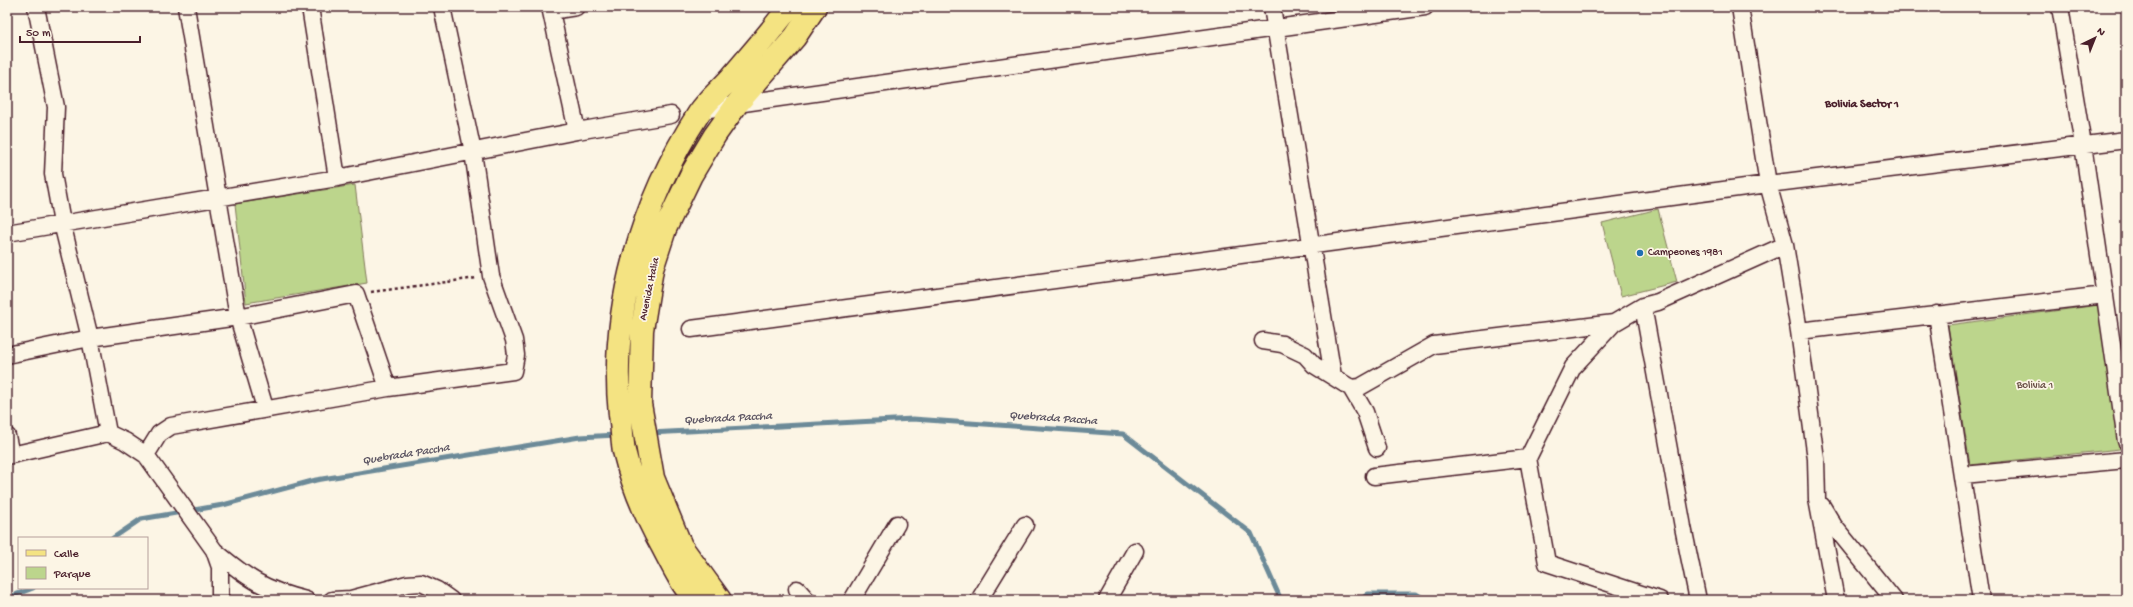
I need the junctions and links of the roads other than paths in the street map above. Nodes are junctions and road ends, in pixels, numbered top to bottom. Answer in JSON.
{"nodes":[{"id":1,"x":36,"y":7,"type":"edge"},
{"id":2,"x":186,"y":7,"type":"edge"},
{"id":3,"x":310,"y":7,"type":"edge"},
{"id":4,"x":442,"y":7,"type":"edge"},
{"id":5,"x":576,"y":7,"type":"edge"},
{"id":6,"x":789,"y":7,"type":"edge"},
{"id":7,"x":815,"y":7,"type":"edge"},
{"id":8,"x":1272,"y":7,"type":"edge"},
{"id":9,"x":1425,"y":7,"type":"edge"},
{"id":10,"x":1740,"y":7,"type":"edge"},
{"id":11,"x":2060,"y":7,"type":"edge"},
{"id":12,"x":550,"y":9,"type":"edge"},
{"id":13,"x":1276,"y":28,"type":"junction"},
{"id":14,"x":737,"y":104,"type":"junction"},
{"id":15,"x":700,"y":111,"type":"junction"},
{"id":16,"x":671,"y":115,"type":"dead end"},
{"id":17,"x":577,"y":131,"type":"junction"},
{"id":18,"x":2126,"y":140,"type":"edge"},
{"id":19,"x":2083,"y":145,"type":"junction"},
{"id":20,"x":473,"y":152,"type":"junction"},
{"id":21,"x":337,"y":178,"type":"junction"},
{"id":22,"x":1768,"y":184,"type":"junction"},
{"id":23,"x":218,"y":196,"type":"junction"},
{"id":24,"x":62,"y":223,"type":"junction"},
{"id":25,"x":7,"y":232,"type":"edge"},
{"id":26,"x":1785,"y":245,"type":"junction"},
{"id":27,"x":1311,"y":246,"type":"junction"},
{"id":28,"x":2105,"y":295,"type":"junction"},
{"id":29,"x":1643,"y":306,"type":"junction"},
{"id":30,"x":1937,"y":314,"type":"junction"},
{"id":31,"x":238,"y":317,"type":"junction"},
{"id":32,"x":1614,"y":323,"type":"junction"},
{"id":33,"x":691,"y":329,"type":"dead end"},
{"id":34,"x":1799,"y":331,"type":"junction"},
{"id":35,"x":90,"y":338,"type":"junction"},
{"id":36,"x":1263,"y":341,"type":"dead end"},
{"id":37,"x":7,"y":356,"type":"edge"},
{"id":38,"x":1333,"y":376,"type":"junction"},
{"id":39,"x":388,"y":388,"type":"junction"},
{"id":40,"x":1351,"y":388,"type":"junction"},
{"id":41,"x":265,"y":408,"type":"junction"},
{"id":42,"x":108,"y":434,"type":"junction"},
{"id":43,"x":7,"y":436,"type":"edge"},
{"id":44,"x":2126,"y":441,"type":"edge"},
{"id":45,"x":1377,"y":448,"type":"dead end"},
{"id":46,"x":146,"y":455,"type":"junction"},
{"id":47,"x":9,"y":456,"type":"edge"},
{"id":48,"x":1528,"y":458,"type":"junction"},
{"id":49,"x":2126,"y":460,"type":"edge"},
{"id":50,"x":1963,"y":475,"type":"junction"},
{"id":51,"x":1374,"y":476,"type":"dead end"},
{"id":52,"x":1817,"y":499,"type":"junction"},
{"id":53,"x":897,"y":524,"type":"dead end"},
{"id":54,"x":1025,"y":525,"type":"dead end"},
{"id":55,"x":214,"y":550,"type":"junction"},
{"id":56,"x":1136,"y":551,"type":"dead end"},
{"id":57,"x":220,"y":600,"type":"edge"},
{"id":58,"x":306,"y":600,"type":"edge"},
{"id":59,"x":332,"y":600,"type":"edge"},
{"id":60,"x":451,"y":600,"type":"edge"},
{"id":61,"x":695,"y":600,"type":"edge"},
{"id":62,"x":720,"y":600,"type":"edge"},
{"id":63,"x":852,"y":600,"type":"edge"},
{"id":64,"x":979,"y":600,"type":"edge"},
{"id":65,"x":1107,"y":600,"type":"edge"},
{"id":66,"x":1660,"y":600,"type":"edge"},
{"id":67,"x":1698,"y":600,"type":"edge"},
{"id":68,"x":1836,"y":600,"type":"edge"},
{"id":69,"x":1894,"y":600,"type":"edge"},
{"id":70,"x":1981,"y":600,"type":"edge"}],
"edges":[{"from":1,"to":24,"type":"street"},
{"from":2,"to":23,"type":"street"},
{"from":3,"to":21,"type":"street"},
{"from":4,"to":20,"type":"street"},
{"from":5,"to":12,"type":"street"},
{"from":6,"to":15,"type":"main road","name":"Avenida Italia"},
{"from":7,"to":14,"type":"main road","name":"Avenida Italia"},
{"from":8,"to":13,"type":"street"},
{"from":9,"to":13,"type":"street"},
{"from":10,"to":22,"type":"street"},
{"from":11,"to":19,"type":"street"},
{"from":12,"to":17,"type":"street"},
{"from":13,"to":14,"type":"street"},
{"from":13,"to":27,"type":"street"},
{"from":14,"to":15,"type":"street"},
{"from":14,"to":62,"type":"main road","name":"Avenida Italia"},
{"from":15,"to":61,"type":"main road","name":"Avenida Italia"},
{"from":16,"to":17,"type":"street"},
{"from":17,"to":20,"type":"street"},
{"from":18,"to":19,"type":"street"},
{"from":19,"to":22,"type":"street"},
{"from":19,"to":28,"type":"street"},
{"from":20,"to":21,"type":"street"},
{"from":20,"to":39,"type":"street"},
{"from":21,"to":23,"type":"street"},
{"from":22,"to":26,"type":"street"},
{"from":22,"to":27,"type":"street"},
{"from":23,"to":24,"type":"street"},
{"from":23,"to":31,"type":"street"},
{"from":24,"to":25,"type":"street"},
{"from":24,"to":35,"type":"street"},
{"from":26,"to":29,"type":"street"},
{"from":26,"to":34,"type":"street"},
{"from":27,"to":33,"type":"street"},
{"from":27,"to":38,"type":"street"},
{"from":28,"to":30,"type":"street"},
{"from":28,"to":44,"type":"street"},
{"from":29,"to":32,"type":"street"},
{"from":29,"to":67,"type":"street"},
{"from":30,"to":34,"type":"street"},
{"from":30,"to":50,"type":"street"},
{"from":31,"to":35,"type":"street"},
{"from":31,"to":39,"type":"street"},
{"from":31,"to":41,"type":"street"},
{"from":32,"to":40,"type":"street"},
{"from":32,"to":48,"type":"street"},
{"from":34,"to":52,"type":"street"},
{"from":35,"to":37,"type":"street"},
{"from":35,"to":42,"type":"street"},
{"from":36,"to":38,"type":"street"},
{"from":38,"to":40,"type":"street"},
{"from":39,"to":41,"type":"street"},
{"from":40,"to":45,"type":"street"},
{"from":41,"to":46,"type":"street"},
{"from":42,"to":46,"type":"street"},
{"from":42,"to":47,"type":"street"},
{"from":43,"to":47,"type":"street"},
{"from":46,"to":55,"type":"street"},
{"from":48,"to":51,"type":"street"},
{"from":48,"to":66,"type":"street"},
{"from":49,"to":50,"type":"street"},
{"from":50,"to":70,"type":"street"},
{"from":52,"to":68,"type":"street"},
{"from":52,"to":69,"type":"street"},
{"from":53,"to":63,"type":"street"},
{"from":54,"to":64,"type":"street"},
{"from":55,"to":57,"type":"street"},
{"from":55,"to":58,"type":"street"},
{"from":56,"to":65,"type":"street"},
{"from":59,"to":60,"type":"street"}]}
